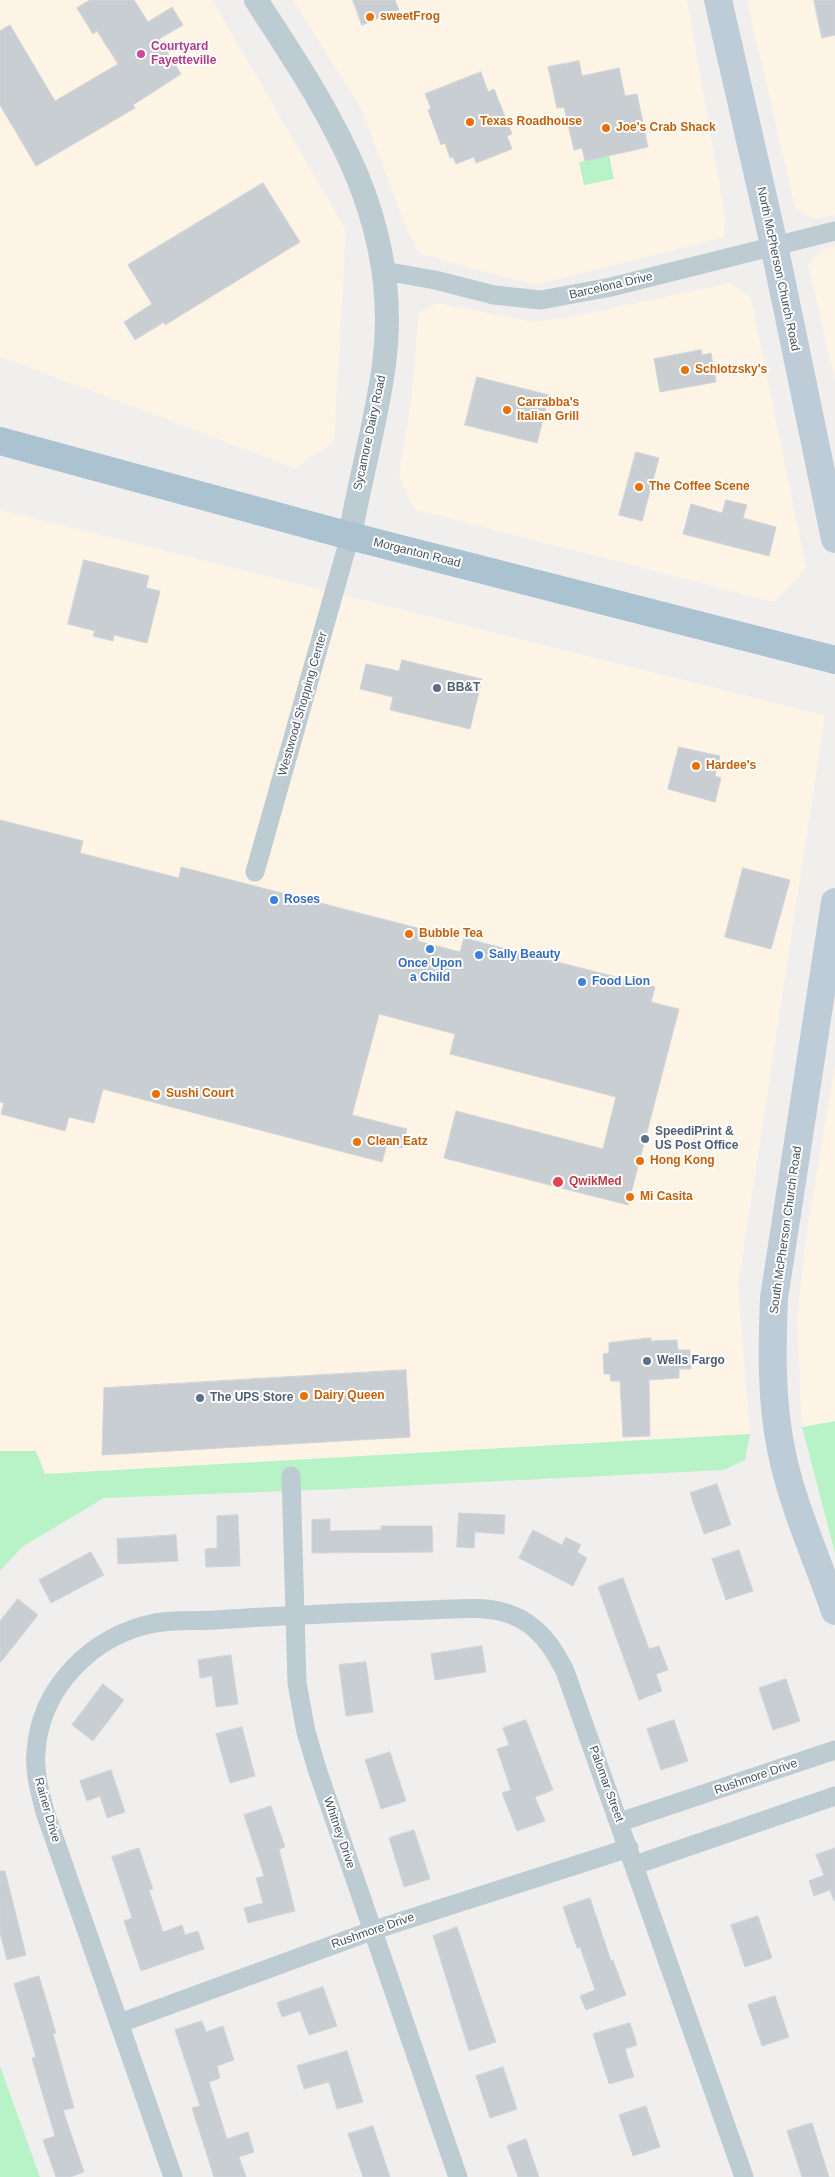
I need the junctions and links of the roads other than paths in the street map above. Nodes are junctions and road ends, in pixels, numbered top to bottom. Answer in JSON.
{"nodes":[{"id":1,"x":256,"y":0,"type":"edge"},
{"id":2,"x":718,"y":0,"type":"edge"},
{"id":3,"x":835,"y":230,"type":"edge"},
{"id":4,"x":774,"y":246,"type":"junction"},
{"id":5,"x":384,"y":271,"type":"junction"},
{"id":6,"x":0,"y":441,"type":"edge"},
{"id":7,"x":350,"y":536,"type":"junction"},
{"id":8,"x":835,"y":539,"type":"edge"},
{"id":9,"x":835,"y":660,"type":"edge"},
{"id":10,"x":255,"y":872,"type":"dead end"},
{"id":11,"x":835,"y":902,"type":"edge"},
{"id":12,"x":291,"y":1476,"type":"dead end"},
{"id":13,"x":835,"y":1611,"type":"edge"},
{"id":14,"x":296,"y":1615,"type":"junction"},
{"id":15,"x":835,"y":1750,"type":"edge"},
{"id":16,"x":835,"y":1796,"type":"edge"},
{"id":17,"x":620,"y":1822,"type":"junction"},
{"id":18,"x":632,"y":1856,"type":"junction"},
{"id":19,"x":374,"y":1930,"type":"junction"},
{"id":20,"x":120,"y":2023,"type":"junction"},
{"id":21,"x":173,"y":2177,"type":"edge"},
{"id":22,"x":458,"y":2177,"type":"edge"},
{"id":23,"x":744,"y":2177,"type":"edge"}],
"edges":[{"from":1,"to":5,"type":"street","name":"Sycamore Dairy Road"},
{"from":2,"to":4,"type":"main road","name":"North McPherson Church Road"},
{"from":3,"to":4,"type":"street","name":"Barcelona Drive"},
{"from":4,"to":5,"type":"street","name":"Barcelona Drive"},
{"from":4,"to":8,"type":"main road","name":"North McPherson Church Road"},
{"from":5,"to":7,"type":"street","name":"Sycamore Dairy Road"},
{"from":6,"to":7,"type":"main road","name":"Morganton Road"},
{"from":7,"to":9,"type":"main road","name":"Morganton Road"},
{"from":7,"to":10,"type":"street","name":"Westwood Shopping Center"},
{"from":11,"to":13,"type":"main road","name":"South McPherson Church Road"},
{"from":12,"to":14,"type":"street","name":"Whitney Drive"},
{"from":14,"to":17,"type":"street","name":"Palomar Street"},
{"from":14,"to":19,"type":"street","name":"Whitney Drive"},
{"from":14,"to":20,"type":"street","name":"Rainer Drive"},
{"from":15,"to":17,"type":"street","name":"Rushmore Drive"},
{"from":16,"to":18,"type":"street","name":"Rushmore Drive"},
{"from":17,"to":18,"type":"street","name":"Palomar Street"},
{"from":18,"to":19,"type":"street","name":"Rushmore Drive"},
{"from":18,"to":23,"type":"street","name":"Palomar Street"},
{"from":19,"to":20,"type":"street","name":"Rushmore Drive"},
{"from":19,"to":22,"type":"street","name":"Whitney Drive"},
{"from":20,"to":21,"type":"street","name":"Rainer Drive"}]}
